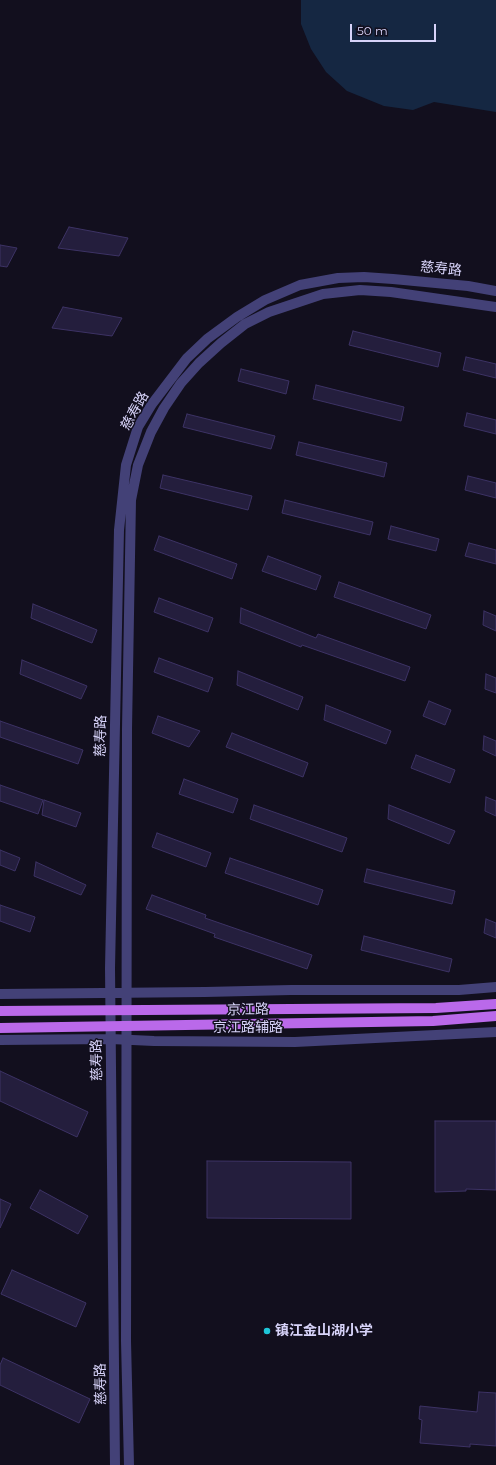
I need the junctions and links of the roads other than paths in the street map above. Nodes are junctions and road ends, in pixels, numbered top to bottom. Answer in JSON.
{"nodes":[{"id":1,"x":496,"y":291,"type":"edge"},
{"id":2,"x":496,"y":307,"type":"edge"},
{"id":3,"x":496,"y":987,"type":"edge"},
{"id":4,"x":126,"y":993,"type":"junction"},
{"id":5,"x":0,"y":994,"type":"edge"},
{"id":6,"x":110,"y":994,"type":"junction"},
{"id":7,"x":496,"y":1004,"type":"edge"},
{"id":8,"x":126,"y":1010,"type":"junction"},
{"id":9,"x":0,"y":1011,"type":"edge"},
{"id":10,"x":110,"y":1011,"type":"junction"},
{"id":11,"x":496,"y":1016,"type":"edge"},
{"id":12,"x":111,"y":1026,"type":"junction"},
{"id":13,"x":126,"y":1026,"type":"junction"},
{"id":14,"x":0,"y":1028,"type":"edge"},
{"id":15,"x":496,"y":1032,"type":"edge"},
{"id":16,"x":111,"y":1039,"type":"junction"},
{"id":17,"x":0,"y":1040,"type":"edge"},
{"id":18,"x":126,"y":1040,"type":"junction"},
{"id":19,"x":115,"y":1465,"type":"edge"},
{"id":20,"x":129,"y":1465,"type":"edge"}],
"edges":[{"from":1,"to":6,"type":"street","name":"慈寿路"},
{"from":2,"to":4,"type":"street","name":"慈寿路"},
{"from":3,"to":4,"type":"street"},
{"from":4,"to":6,"type":"street"},
{"from":4,"to":8,"type":"street","name":"慈寿路"},
{"from":5,"to":6,"type":"street"},
{"from":6,"to":10,"type":"street","name":"慈寿路"},
{"from":7,"to":8,"type":"main road","name":"京江路"},
{"from":8,"to":10,"type":"main road","name":"京江路"},
{"from":8,"to":13,"type":"street","name":"慈寿路"},
{"from":9,"to":10,"type":"main road","name":"京江路"},
{"from":10,"to":12,"type":"street","name":"慈寿路"},
{"from":11,"to":13,"type":"main road","name":"京江路"},
{"from":12,"to":13,"type":"main road","name":"京江路"},
{"from":12,"to":14,"type":"main road","name":"京江路"},
{"from":12,"to":16,"type":"street","name":"慈寿路"},
{"from":13,"to":18,"type":"street","name":"慈寿路"},
{"from":15,"to":18,"type":"street","name":"京江路辅路"},
{"from":16,"to":17,"type":"street","name":"京江路辅路"},
{"from":16,"to":18,"type":"street","name":"京江路辅路"},
{"from":16,"to":19,"type":"street","name":"慈寿路"},
{"from":18,"to":20,"type":"street","name":"慈寿路"}]}
